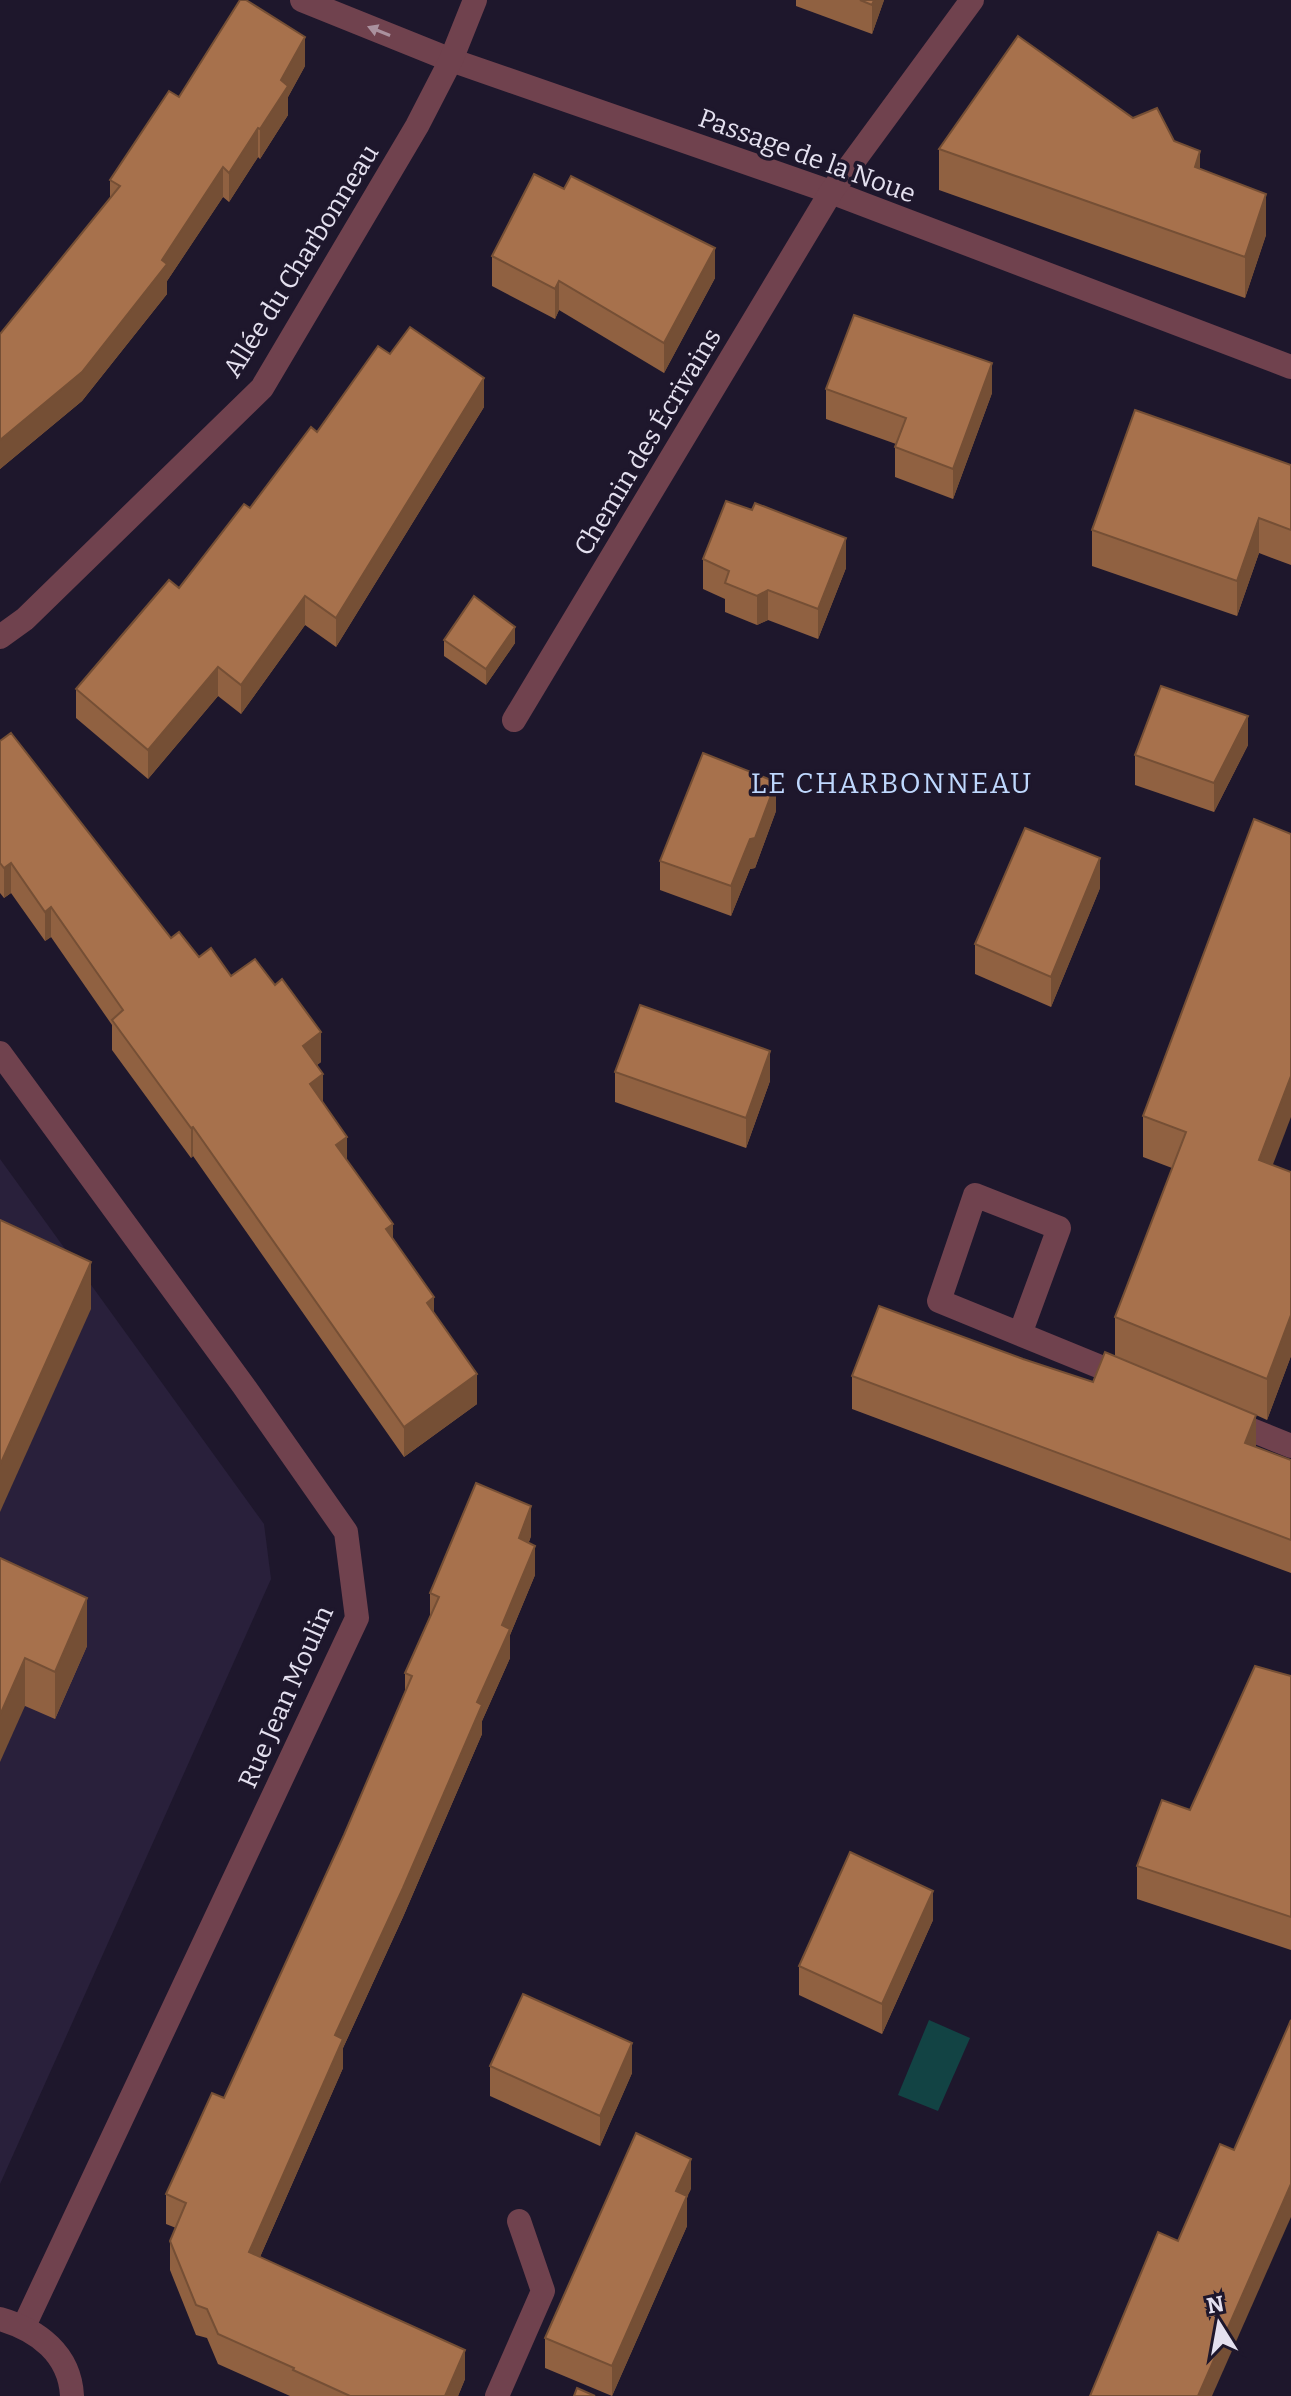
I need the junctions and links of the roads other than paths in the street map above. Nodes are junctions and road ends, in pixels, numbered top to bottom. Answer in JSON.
{"nodes":[{"id":1,"x":302,"y":0,"type":"edge"},
{"id":2,"x":475,"y":0,"type":"edge"},
{"id":3,"x":972,"y":0,"type":"edge"},
{"id":4,"x":451,"y":60,"type":"junction"},
{"id":5,"x":831,"y":192,"type":"junction"},
{"id":6,"x":1291,"y":367,"type":"edge"},
{"id":7,"x":0,"y":637,"type":"edge"},
{"id":8,"x":514,"y":720,"type":"dead end"},
{"id":9,"x":0,"y":1053,"type":"edge"},
{"id":10,"x":1020,"y":1334,"type":"junction"},
{"id":11,"x":1148,"y":1387,"type":"edge"},
{"id":12,"x":1205,"y":1411,"type":"edge"},
{"id":13,"x":1291,"y":1446,"type":"edge"},
{"id":14,"x":519,"y":2221,"type":"dead end"},
{"id":15,"x":12,"y":2323,"type":"edge"},
{"id":16,"x":72,"y":2396,"type":"edge"},
{"id":17,"x":497,"y":2396,"type":"edge"}],
"edges":[{"from":4,"to":1,"type":"street","name":"Passage de la Noue","one_way":true},
{"from":2,"to":4,"type":"street","name":"Allée du Charbonneau"},
{"from":3,"to":5,"type":"street","name":"Chemin des Écrivains"},
{"from":4,"to":5,"type":"street","name":"Passage de la Noue"},
{"from":4,"to":7,"type":"street","name":"Allée du Charbonneau"},
{"from":5,"to":6,"type":"street","name":"Passage de la Noue"},
{"from":5,"to":8,"type":"street","name":"Chemin des Écrivains"},
{"from":9,"to":15,"type":"street","name":"Rue Jean Moulin"},
{"from":10,"to":10,"type":"street"},
{"from":10,"to":11,"type":"street"},
{"from":12,"to":13,"type":"street"},
{"from":14,"to":17,"type":"street"},
{"from":15,"to":16,"type":"street"}]}
